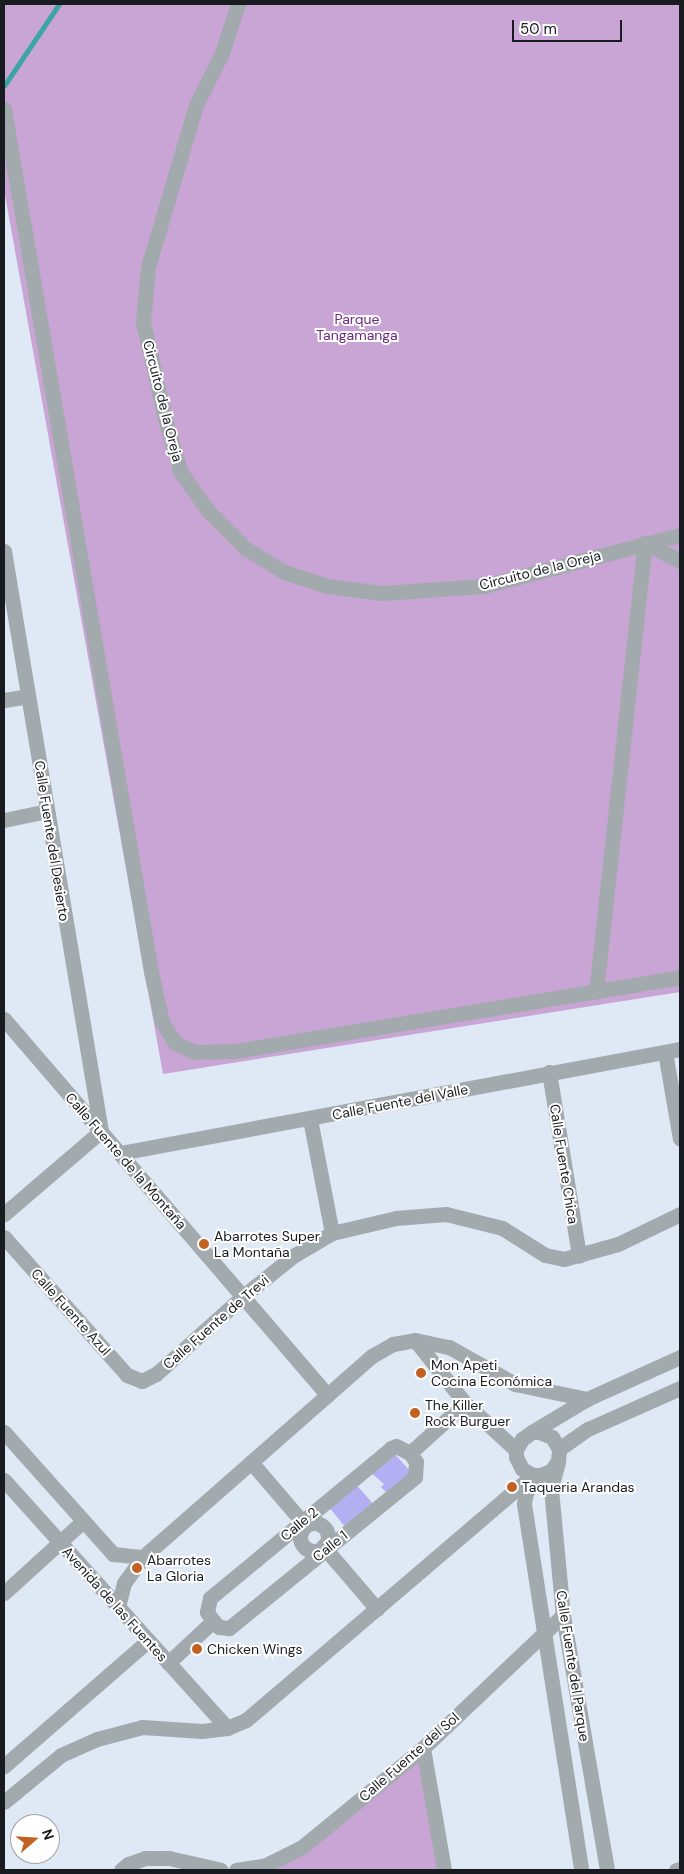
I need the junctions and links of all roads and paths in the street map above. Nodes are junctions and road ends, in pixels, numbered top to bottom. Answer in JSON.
{"nodes":[{"id":1,"x":238,"y":4,"type":"edge"},
{"id":2,"x":4,"y":110,"type":"edge"},
{"id":3,"x":680,"y":535,"type":"edge"},
{"id":4,"x":645,"y":542,"type":"junction"},
{"id":5,"x":4,"y":551,"type":"edge"},
{"id":6,"x":680,"y":562,"type":"edge"},
{"id":7,"x":6,"y":577,"type":"edge"},
{"id":8,"x":28,"y":696,"type":"junction"},
{"id":9,"x":4,"y":700,"type":"edge"},
{"id":10,"x":47,"y":811,"type":"junction"},
{"id":11,"x":4,"y":820,"type":"edge"},
{"id":12,"x":680,"y":978,"type":"edge"},
{"id":13,"x":596,"y":992,"type":"junction"},
{"id":14,"x":4,"y":1019,"type":"edge"},
{"id":15,"x":680,"y":1049,"type":"edge"},
{"id":16,"x":665,"y":1052,"type":"junction"},
{"id":17,"x":549,"y":1072,"type":"junction"},
{"id":18,"x":310,"y":1119,"type":"junction"},
{"id":19,"x":100,"y":1131,"type":"junction"},
{"id":20,"x":680,"y":1139,"type":"edge"},
{"id":21,"x":120,"y":1154,"type":"junction"},
{"id":22,"x":4,"y":1214,"type":"edge"},
{"id":23,"x":680,"y":1214,"type":"edge"},
{"id":24,"x":332,"y":1233,"type":"junction"},
{"id":25,"x":4,"y":1237,"type":"edge"},
{"id":26,"x":579,"y":1256,"type":"junction"},
{"id":27,"x":242,"y":1297,"type":"junction"},
{"id":28,"x":415,"y":1340,"type":"junction"},
{"id":29,"x":680,"y":1357,"type":"edge"},
{"id":30,"x":142,"y":1381,"type":"joint"},
{"id":31,"x":680,"y":1388,"type":"edge"},
{"id":32,"x":327,"y":1395,"type":"junction"},
{"id":33,"x":587,"y":1399,"type":"junction"},
{"id":34,"x":465,"y":1403,"type":"junction"},
{"id":35,"x":4,"y":1432,"type":"edge"},
{"id":36,"x":532,"y":1432,"type":"junction"},
{"id":37,"x":516,"y":1450,"type":"junction"},
{"id":38,"x":410,"y":1453,"type":"junction"},
{"id":39,"x":559,"y":1455,"type":"junction"},
{"id":40,"x":251,"y":1462,"type":"junction"},
{"id":41,"x":533,"y":1475,"type":"junction"},
{"id":42,"x":4,"y":1480,"type":"edge"},
{"id":43,"x":491,"y":1512,"type":"junction"},
{"id":44,"x":526,"y":1513,"type":"junction"},
{"id":45,"x":83,"y":1522,"type":"junction"},
{"id":46,"x":304,"y":1524,"type":"junction"},
{"id":47,"x":60,"y":1542,"type":"junction"},
{"id":48,"x":325,"y":1548,"type":"junction"},
{"id":49,"x":143,"y":1557,"type":"junction"},
{"id":50,"x":4,"y":1593,"type":"edge"},
{"id":51,"x":118,"y":1607,"type":"junction"},
{"id":52,"x":377,"y":1609,"type":"junction"},
{"id":53,"x":563,"y":1615,"type":"junction"},
{"id":54,"x":213,"y":1621,"type":"junction"},
{"id":55,"x":544,"y":1635,"type":"junction"},
{"id":56,"x":148,"y":1641,"type":"junction"},
{"id":57,"x":168,"y":1663,"type":"junction"},
{"id":58,"x":226,"y":1728,"type":"junction"},
{"id":59,"x":423,"y":1748,"type":"junction"},
{"id":60,"x":18,"y":1754,"type":"junction"},
{"id":61,"x":4,"y":1766,"type":"edge"},
{"id":62,"x":35,"y":1774,"type":"junction"},
{"id":63,"x":4,"y":1802,"type":"edge"},
{"id":64,"x":203,"y":1868,"type":"edge"},
{"id":65,"x":680,"y":1869,"type":"edge"},
{"id":66,"x":121,"y":1870,"type":"edge"},
{"id":67,"x":222,"y":1870,"type":"edge"},
{"id":68,"x":236,"y":1870,"type":"edge"},
{"id":69,"x":444,"y":1870,"type":"edge"},
{"id":70,"x":581,"y":1870,"type":"edge"},
{"id":71,"x":607,"y":1870,"type":"edge"},
{"id":72,"x":676,"y":1870,"type":"edge"}],
"edges":[{"from":1,"to":4,"type":"street","name":"Circuito de la Oreja"},
{"from":2,"to":13,"type":"street"},
{"from":3,"to":4,"type":"street","name":"Circuito de la Oreja"},
{"from":4,"to":6,"type":"street"},
{"from":4,"to":13,"type":"street"},
{"from":5,"to":7,"type":"street","name":"Calle Fuente del Desierto"},
{"from":7,"to":8,"type":"street","name":"Calle Fuente del Desierto"},
{"from":8,"to":9,"type":"street"},
{"from":8,"to":10,"type":"street","name":"Calle Fuente del Desierto"},
{"from":10,"to":11,"type":"street"},
{"from":10,"to":19,"type":"street","name":"Calle Fuente del Desierto"},
{"from":12,"to":13,"type":"street"},
{"from":14,"to":19,"type":"street","name":"Calle Fuente de la Montaña"},
{"from":15,"to":16,"type":"street","name":"Calle Fuente del Valle"},
{"from":16,"to":17,"type":"street","name":"Calle Fuente del Valle"},
{"from":16,"to":20,"type":"street"},
{"from":17,"to":18,"type":"street","name":"Calle Fuente del Valle"},
{"from":17,"to":26,"type":"street","name":"Calle Fuente Chica"},
{"from":18,"to":21,"type":"street","name":"Calle Fuente del Valle"},
{"from":18,"to":24,"type":"street"},
{"from":19,"to":21,"type":"street","name":"Calle Fuente de la Montaña"},
{"from":19,"to":22,"type":"street"},
{"from":21,"to":27,"type":"street","name":"Calle Fuente de la Montaña"},
{"from":23,"to":26,"type":"street","name":"Calle Fuente de Trevi"},
{"from":24,"to":26,"type":"street","name":"Calle Fuente de Trevi"},
{"from":24,"to":27,"type":"street","name":"Calle Fuente de Trevi"},
{"from":25,"to":30,"type":"street","name":"Calle Fuente Azul"},
{"from":27,"to":30,"type":"street","name":"Calle Fuente de Trevi"},
{"from":27,"to":32,"type":"street","name":"Calle Fuente de la Montaña"},
{"from":28,"to":32,"type":"street"},
{"from":28,"to":33,"type":"street"},
{"from":28,"to":34,"type":"street"},
{"from":29,"to":33,"type":"street"},
{"from":31,"to":39,"type":"street"},
{"from":32,"to":40,"type":"street"},
{"from":33,"to":36,"type":"street"},
{"from":34,"to":37,"type":"street"},
{"from":34,"to":38,"type":"street"},
{"from":35,"to":45,"type":"street"},
{"from":36,"to":37,"type":"street"},
{"from":36,"to":39,"type":"street"},
{"from":37,"to":41,"type":"street"},
{"from":38,"to":46,"type":"street","name":"Calle 2"},
{"from":38,"to":48,"type":"street","name":"Calle 1"},
{"from":39,"to":41,"type":"street"},
{"from":39,"to":53,"type":"street","name":"Calle Fuente del Parque"},
{"from":40,"to":46,"type":"street"},
{"from":40,"to":49,"type":"street"},
{"from":41,"to":43,"type":"street"},
{"from":41,"to":44,"type":"street","name":"Calle Fuente del Parque"},
{"from":42,"to":47,"type":"street","name":"Avenida de las Fuentes"},
{"from":43,"to":44,"type":"street"},
{"from":43,"to":52,"type":"street"},
{"from":44,"to":55,"type":"street","name":"Calle Fuente del Parque"},
{"from":45,"to":47,"type":"street"},
{"from":45,"to":49,"type":"street"},
{"from":46,"to":48,"type":"street"},
{"from":46,"to":54,"type":"street","name":"Calle 2"},
{"from":47,"to":50,"type":"street"},
{"from":47,"to":51,"type":"street","name":"Avenida de las Fuentes"},
{"from":48,"to":52,"type":"street"},
{"from":48,"to":54,"type":"street","name":"Calle 1"},
{"from":49,"to":51,"type":"street"},
{"from":51,"to":56,"type":"street","name":"Avenida de las Fuentes"},
{"from":52,"to":58,"type":"street"},
{"from":53,"to":55,"type":"street","name":"Calle Fuente del Sol"},
{"from":53,"to":71,"type":"street","name":"Calle Fuente del Parque"},
{"from":54,"to":57,"type":"street"},
{"from":55,"to":59,"type":"street","name":"Calle Fuente del Sol"},
{"from":55,"to":70,"type":"street","name":"Calle Fuente del Parque"},
{"from":56,"to":57,"type":"street","name":"Avenida de las Fuentes"},
{"from":56,"to":60,"type":"street"},
{"from":57,"to":58,"type":"street","name":"Avenida de las Fuentes"},
{"from":58,"to":62,"type":"street"},
{"from":59,"to":68,"type":"street","name":"Calle Fuente del Sol"},
{"from":59,"to":69,"type":"street"},
{"from":60,"to":61,"type":"street"},
{"from":60,"to":62,"type":"street"},
{"from":62,"to":63,"type":"street"},
{"from":64,"to":66,"type":"street"},
{"from":64,"to":67,"type":"street"},
{"from":65,"to":72,"type":"street"}]}
